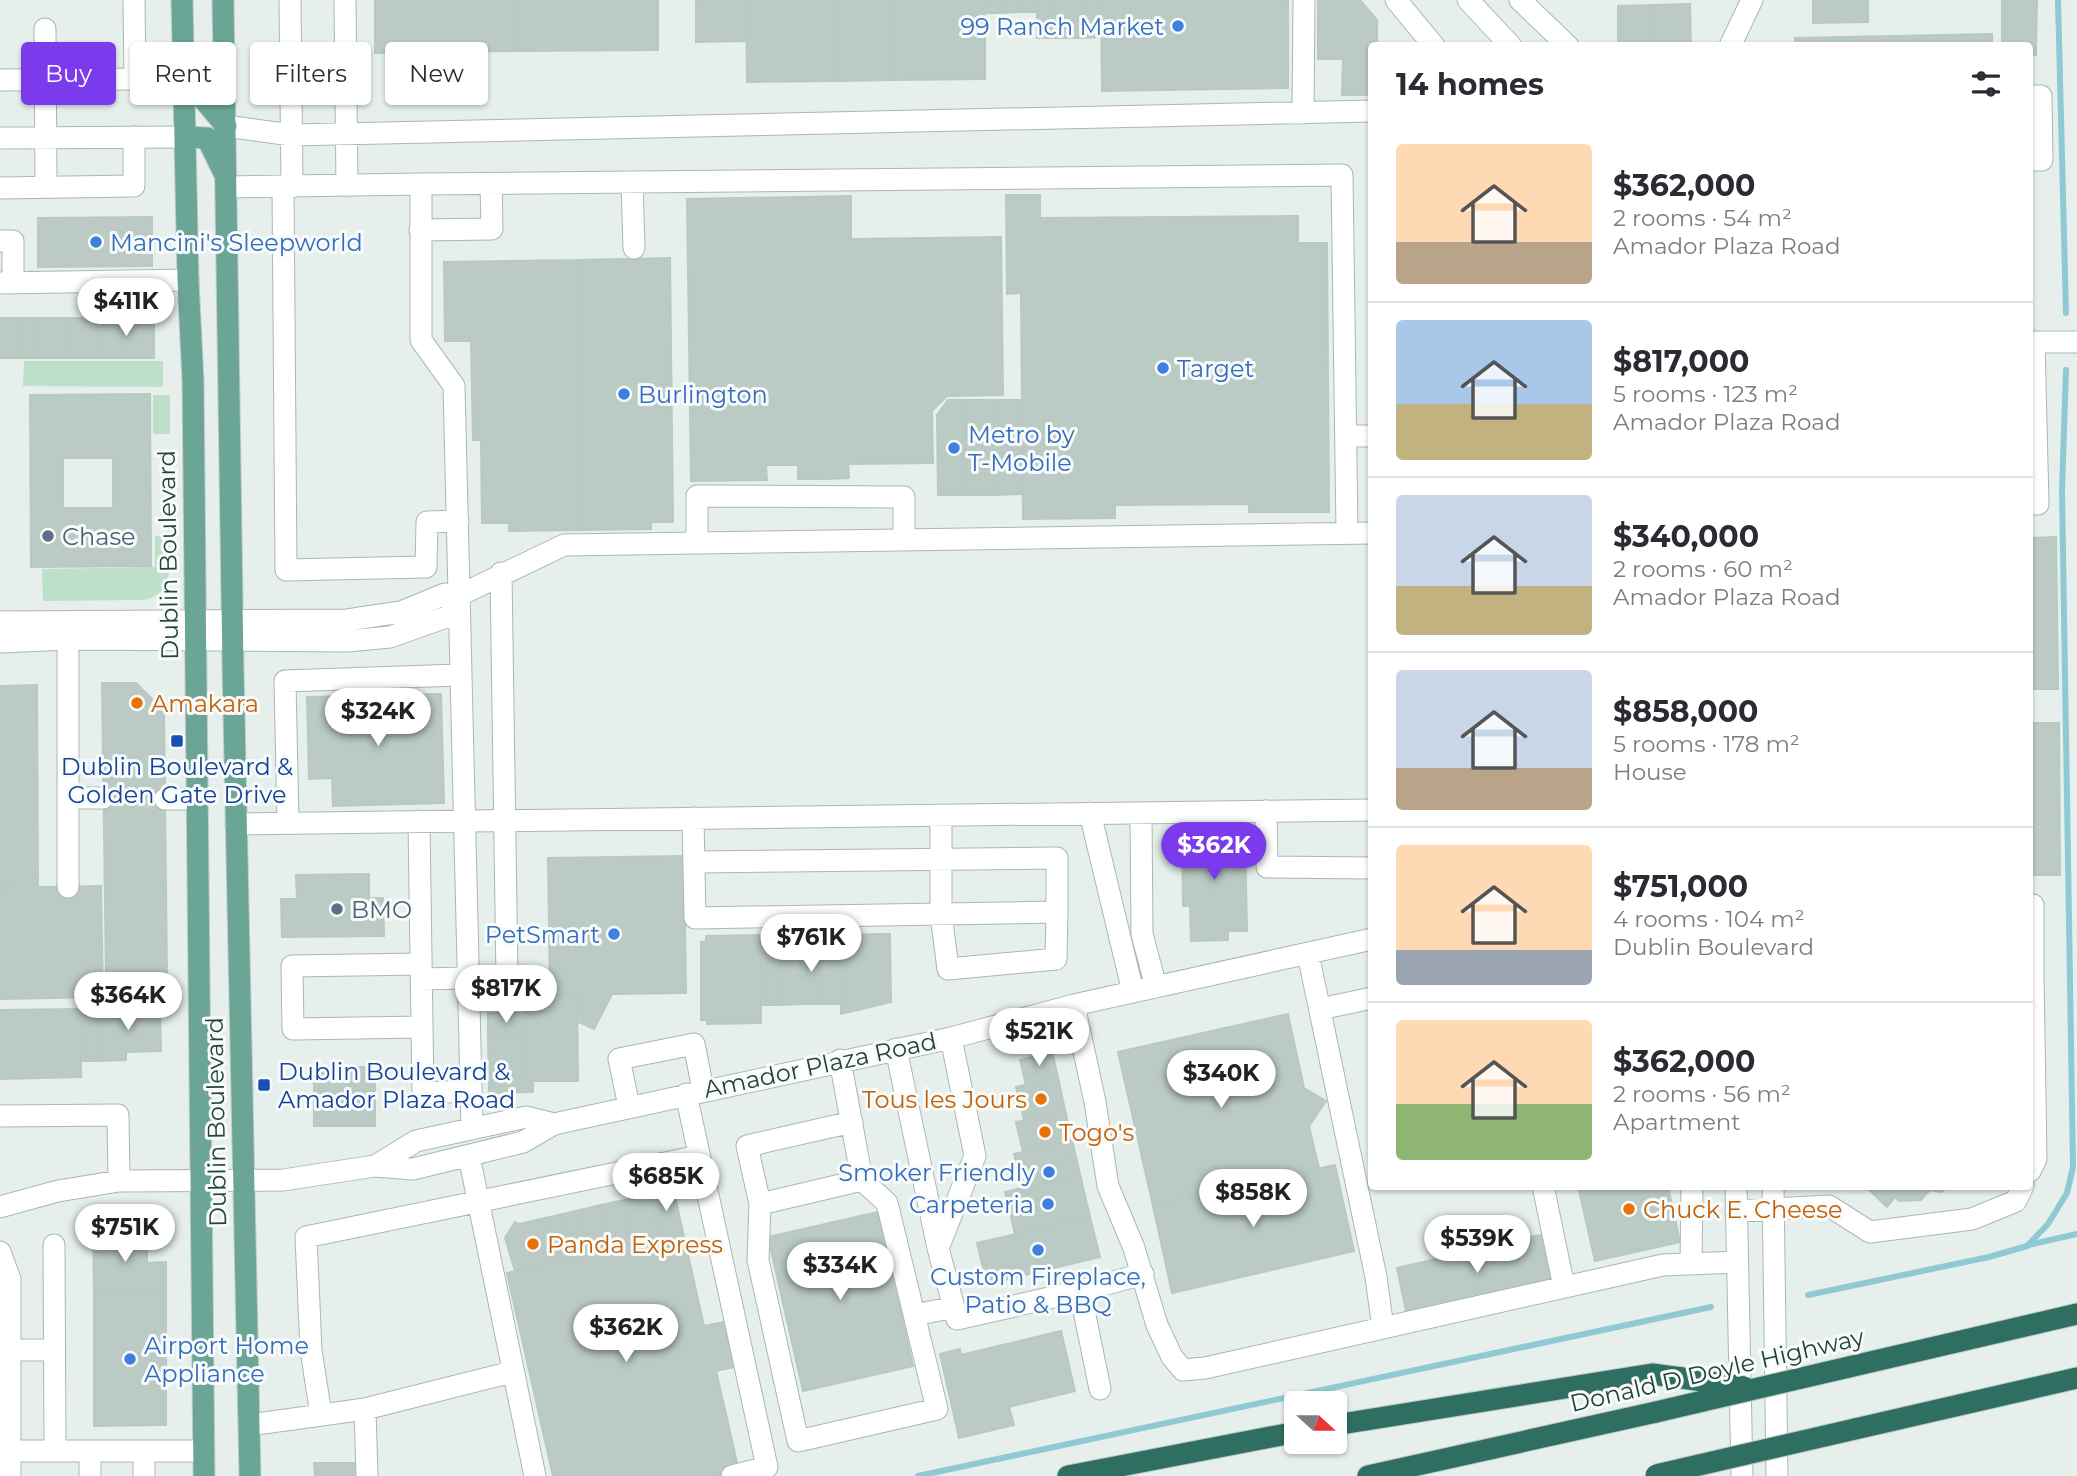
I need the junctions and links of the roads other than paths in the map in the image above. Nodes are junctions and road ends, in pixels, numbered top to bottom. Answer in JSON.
{"nodes":[{"id":1,"x":134,"y":0,"type":"edge"},
{"id":2,"x":182,"y":0,"type":"edge"},
{"id":3,"x":223,"y":0,"type":"edge"},
{"id":4,"x":290,"y":0,"type":"edge"},
{"id":5,"x":345,"y":0,"type":"edge"},
{"id":6,"x":1304,"y":0,"type":"edge"},
{"id":7,"x":1396,"y":0,"type":"edge"},
{"id":8,"x":1468,"y":0,"type":"edge"},
{"id":9,"x":1749,"y":1,"type":"edge"},
{"id":10,"x":1533,"y":4,"type":"edge"},
{"id":11,"x":45,"y":29,"type":"dead end"},
{"id":12,"x":45,"y":42,"type":"edge"},
{"id":13,"x":183,"y":42,"type":"edge"},
{"id":14,"x":1431,"y":42,"type":"edge"},
{"id":15,"x":1507,"y":42,"type":"edge"},
{"id":16,"x":1565,"y":42,"type":"edge"},
{"id":17,"x":1732,"y":42,"type":"edge"},
{"id":18,"x":116,"y":79,"type":"edge"},
{"id":19,"x":0,"y":80,"type":"edge"},
{"id":20,"x":21,"y":80,"type":"edge"},
{"id":21,"x":2033,"y":96,"type":"edge"},
{"id":22,"x":46,"y":105,"type":"edge"},
{"id":23,"x":185,"y":105,"type":"edge"},
{"id":24,"x":208,"y":105,"type":"edge"},
{"id":25,"x":1368,"y":111,"type":"edge"},
{"id":26,"x":1303,"y":113,"type":"junction"},
{"id":27,"x":226,"y":126,"type":"junction"},
{"id":28,"x":347,"y":134,"type":"junction"},
{"id":29,"x":291,"y":135,"type":"junction"},
{"id":30,"x":134,"y":137,"type":"junction"},
{"id":31,"x":186,"y":137,"type":"junction"},
{"id":32,"x":0,"y":138,"type":"edge"},
{"id":33,"x":46,"y":138,"type":"junction"},
{"id":34,"x":2033,"y":160,"type":"edge"},
{"id":35,"x":632,"y":182,"type":"junction"},
{"id":36,"x":227,"y":183,"type":"junction"},
{"id":37,"x":421,"y":184,"type":"junction"},
{"id":38,"x":491,"y":184,"type":"junction"},
{"id":39,"x":347,"y":186,"type":"junction"},
{"id":40,"x":46,"y":187,"type":"junction"},
{"id":41,"x":287,"y":187,"type":"junction"},
{"id":42,"x":0,"y":188,"type":"edge"},
{"id":43,"x":420,"y":230,"type":"junction"},
{"id":44,"x":0,"y":241,"type":"edge"},
{"id":45,"x":634,"y":248,"type":"dead end"},
{"id":46,"x":187,"y":280,"type":"junction"},
{"id":47,"x":7,"y":283,"type":"edge"},
{"id":48,"x":2033,"y":342,"type":"edge"},
{"id":49,"x":2077,"y":342,"type":"edge"},
{"id":50,"x":2033,"y":369,"type":"edge"},
{"id":51,"x":1346,"y":436,"type":"junction"},
{"id":52,"x":1368,"y":436,"type":"edge"},
{"id":53,"x":2033,"y":504,"type":"edge"},
{"id":54,"x":458,"y":521,"type":"junction"},
{"id":55,"x":1347,"y":533,"type":"junction"},
{"id":56,"x":1368,"y":533,"type":"edge"},
{"id":57,"x":904,"y":539,"type":"junction"},
{"id":58,"x":697,"y":542,"type":"junction"},
{"id":59,"x":501,"y":573,"type":"junction"},
{"id":60,"x":460,"y":595,"type":"junction"},
{"id":61,"x":0,"y":622,"type":"edge"},
{"id":62,"x":195,"y":630,"type":"junction"},
{"id":63,"x":232,"y":630,"type":"junction"},
{"id":64,"x":68,"y":639,"type":"junction"},
{"id":65,"x":0,"y":642,"type":"edge"},
{"id":66,"x":459,"y":676,"type":"junction"},
{"id":67,"x":103,"y":798,"type":"tunnel mouth"},
{"id":68,"x":68,"y":799,"type":"junction"},
{"id":69,"x":165,"y":799,"type":"tunnel mouth"},
{"id":70,"x":197,"y":799,"type":"junction"},
{"id":71,"x":1368,"y":810,"type":"edge"},
{"id":72,"x":1266,"y":811,"type":"junction"},
{"id":73,"x":1090,"y":813,"type":"junction"},
{"id":74,"x":1141,"y":813,"type":"junction"},
{"id":75,"x":941,"y":815,"type":"junction"},
{"id":76,"x":693,"y":818,"type":"junction"},
{"id":77,"x":505,"y":820,"type":"junction"},
{"id":78,"x":419,"y":821,"type":"junction"},
{"id":79,"x":464,"y":821,"type":"junction"},
{"id":80,"x":236,"y":824,"type":"junction"},
{"id":81,"x":288,"y":824,"type":"junction"},
{"id":82,"x":941,"y":860,"type":"junction"},
{"id":83,"x":694,"y":862,"type":"junction"},
{"id":84,"x":1368,"y":868,"type":"edge"},
{"id":85,"x":68,"y":887,"type":"dead end"},
{"id":86,"x":1057,"y":912,"type":"junction"},
{"id":87,"x":942,"y":914,"type":"junction"},
{"id":88,"x":1368,"y":940,"type":"edge"},
{"id":89,"x":1308,"y":954,"type":"junction"},
{"id":90,"x":421,"y":971,"type":"junction"},
{"id":91,"x":467,"y":978,"type":"junction"},
{"id":92,"x":1156,"y":987,"type":"junction"},
{"id":93,"x":1133,"y":992,"type":"junction"},
{"id":94,"x":1368,"y":999,"type":"edge"},
{"id":95,"x":1074,"y":1005,"type":"junction"},
{"id":96,"x":1320,"y":1009,"type":"junction"},
{"id":97,"x":2033,"y":1020,"type":"edge"},
{"id":98,"x":422,"y":1027,"type":"junction"},
{"id":99,"x":951,"y":1038,"type":"junction"},
{"id":100,"x":896,"y":1049,"type":"junction"},
{"id":101,"x":840,"y":1060,"type":"junction"},
{"id":102,"x":470,"y":1091,"type":"junction"},
{"id":103,"x":695,"y":1092,"type":"junction"},
{"id":104,"x":629,"y":1106,"type":"junction"},
{"id":105,"x":0,"y":1116,"type":"edge"},
{"id":106,"x":852,"y":1122,"type":"junction"},
{"id":107,"x":554,"y":1124,"type":"junction"},
{"id":108,"x":472,"y":1128,"type":"junction"},
{"id":109,"x":469,"y":1156,"type":"junction"},
{"id":110,"x":699,"y":1156,"type":"junction"},
{"id":111,"x":2033,"y":1165,"type":"edge"},
{"id":112,"x":375,"y":1166,"type":"junction"},
{"id":113,"x":202,"y":1180,"type":"junction"},
{"id":114,"x":243,"y":1180,"type":"junction"},
{"id":115,"x":862,"y":1180,"type":"junction"},
{"id":116,"x":119,"y":1181,"type":"junction"},
{"id":117,"x":1544,"y":1190,"type":"edge"},
{"id":118,"x":1692,"y":1190,"type":"edge"},
{"id":119,"x":1736,"y":1190,"type":"edge"},
{"id":120,"x":1773,"y":1190,"type":"edge"},
{"id":121,"x":2021,"y":1190,"type":"edge"},
{"id":122,"x":1829,"y":1196,"type":"edge"},
{"id":123,"x":476,"y":1201,"type":"junction"},
{"id":124,"x":760,"y":1204,"type":"junction"},
{"id":125,"x":0,"y":1207,"type":"edge"},
{"id":126,"x":1773,"y":1209,"type":"junction"},
{"id":127,"x":1736,"y":1211,"type":"junction"},
{"id":128,"x":54,"y":1245,"type":"dead end"},
{"id":129,"x":938,"y":1248,"type":"junction"},
{"id":130,"x":0,"y":1252,"type":"edge"},
{"id":131,"x":1737,"y":1262,"type":"junction"},
{"id":132,"x":1691,"y":1264,"type":"junction"},
{"id":133,"x":1143,"y":1274,"type":"junction"},
{"id":134,"x":1564,"y":1287,"type":"junction"},
{"id":135,"x":1080,"y":1291,"type":"junction"},
{"id":136,"x":5,"y":1305,"type":"edge"},
{"id":137,"x":954,"y":1307,"type":"junction"},
{"id":138,"x":2077,"y":1314,"type":"edge"},
{"id":139,"x":915,"y":1315,"type":"junction"},
{"id":140,"x":1383,"y":1328,"type":"junction"},
{"id":141,"x":10,"y":1350,"type":"junction"},
{"id":142,"x":54,"y":1350,"type":"junction"},
{"id":143,"x":512,"y":1371,"type":"junction"},
{"id":144,"x":2077,"y":1378,"type":"edge"},
{"id":145,"x":1100,"y":1389,"type":"dead end"},
{"id":146,"x":1756,"y":1389,"type":"junction"},
{"id":147,"x":365,"y":1409,"type":"junction"},
{"id":148,"x":321,"y":1415,"type":"junction"},
{"id":149,"x":1348,"y":1423,"type":"edge"},
{"id":150,"x":249,"y":1425,"type":"junction"},
{"id":151,"x":1284,"y":1434,"type":"edge"},
{"id":152,"x":11,"y":1451,"type":"junction"},
{"id":153,"x":55,"y":1451,"type":"junction"},
{"id":154,"x":90,"y":1451,"type":"junction"},
{"id":155,"x":144,"y":1451,"type":"junction"},
{"id":156,"x":203,"y":1451,"type":"junction"},
{"id":157,"x":10,"y":1476,"type":"edge"},
{"id":158,"x":90,"y":1476,"type":"edge"},
{"id":159,"x":144,"y":1476,"type":"edge"},
{"id":160,"x":204,"y":1476,"type":"edge"},
{"id":161,"x":250,"y":1476,"type":"edge"},
{"id":162,"x":367,"y":1476,"type":"edge"},
{"id":163,"x":535,"y":1476,"type":"edge"},
{"id":164,"x":732,"y":1476,"type":"edge"},
{"id":165,"x":1068,"y":1476,"type":"edge"},
{"id":166,"x":1368,"y":1476,"type":"edge"},
{"id":167,"x":1655,"y":1476,"type":"edge"},
{"id":168,"x":1742,"y":1476,"type":"edge"},
{"id":169,"x":1776,"y":1476,"type":"edge"}],
"edges":[{"from":1,"to":18,"type":"street"},
{"from":2,"to":13,"type":"main road","name":"Dublin Boulevard"},
{"from":3,"to":27,"type":"main road","name":"Dublin Boulevard"},
{"from":4,"to":29,"type":"street"},
{"from":5,"to":28,"type":"street"},
{"from":6,"to":26,"type":"street"},
{"from":7,"to":14,"type":"street"},
{"from":8,"to":15,"type":"street"},
{"from":9,"to":17,"type":"street"},
{"from":10,"to":16,"type":"street"},
{"from":11,"to":12,"type":"street"},
{"from":19,"to":20,"type":"street"},
{"from":21,"to":34,"type":"street"},
{"from":22,"to":33,"type":"street"},
{"from":23,"to":31,"type":"main road","name":"Dublin Boulevard"},
{"from":24,"to":27,"type":"main road"},
{"from":25,"to":26,"type":"street"},
{"from":26,"to":28,"type":"street"},
{"from":27,"to":29,"type":"street"},
{"from":27,"to":36,"type":"main road","name":"Dublin Boulevard"},
{"from":28,"to":29,"type":"street"},
{"from":28,"to":39,"type":"street"},
{"from":29,"to":41,"type":"street"},
{"from":30,"to":31,"type":"street"},
{"from":30,"to":33,"type":"street"},
{"from":30,"to":40,"type":"street"},
{"from":31,"to":36,"type":"main road","name":"Dublin Boulevard"},
{"from":31,"to":46,"type":"main road","name":"Dublin Boulevard"},
{"from":32,"to":33,"type":"street"},
{"from":33,"to":40,"type":"street"},
{"from":35,"to":38,"type":"street"},
{"from":35,"to":45,"type":"street"},
{"from":35,"to":51,"type":"street"},
{"from":36,"to":41,"type":"street"},
{"from":36,"to":63,"type":"main road","name":"Dublin Boulevard"},
{"from":37,"to":38,"type":"street"},
{"from":37,"to":39,"type":"street"},
{"from":37,"to":43,"type":"street"},
{"from":38,"to":43,"type":"street"},
{"from":39,"to":41,"type":"street"},
{"from":40,"to":42,"type":"street"},
{"from":41,"to":54,"type":"street"},
{"from":43,"to":54,"type":"street"},
{"from":44,"to":47,"type":"street"},
{"from":46,"to":47,"type":"street"},
{"from":46,"to":62,"type":"main road","name":"Dublin Boulevard"},
{"from":48,"to":49,"type":"street"},
{"from":50,"to":53,"type":"street"},
{"from":51,"to":52,"type":"street"},
{"from":51,"to":55,"type":"street"},
{"from":54,"to":60,"type":"street"},
{"from":55,"to":56,"type":"street"},
{"from":55,"to":57,"type":"street"},
{"from":57,"to":58,"type":"street"},
{"from":57,"to":58,"type":"street"},
{"from":58,"to":59,"type":"street"},
{"from":59,"to":60,"type":"street"},
{"from":59,"to":77,"type":"street"},
{"from":60,"to":63,"type":"street"},
{"from":60,"to":66,"type":"street"},
{"from":61,"to":62,"type":"street"},
{"from":62,"to":63,"type":"street"},
{"from":62,"to":64,"type":"street"},
{"from":62,"to":70,"type":"main road","name":"Dublin Boulevard"},
{"from":63,"to":80,"type":"main road","name":"Dublin Boulevard"},
{"from":64,"to":65,"type":"street"},
{"from":64,"to":68,"type":"street"},
{"from":66,"to":79,"type":"street"},
{"from":66,"to":81,"type":"street"},
{"from":67,"to":68,"type":"street"},
{"from":68,"to":85,"type":"street"},
{"from":69,"to":70,"type":"street"},
{"from":70,"to":113,"type":"main road","name":"Dublin Boulevard"},
{"from":71,"to":72,"type":"street"},
{"from":72,"to":74,"type":"street"},
{"from":72,"to":84,"type":"street"},
{"from":73,"to":74,"type":"street"},
{"from":73,"to":75,"type":"street"},
{"from":73,"to":93,"type":"street"},
{"from":74,"to":92,"type":"street"},
{"from":75,"to":76,"type":"street"},
{"from":75,"to":82,"type":"street"},
{"from":76,"to":77,"type":"street"},
{"from":76,"to":83,"type":"street"},
{"from":77,"to":79,"type":"street"},
{"from":77,"to":91,"type":"street"},
{"from":78,"to":79,"type":"street"},
{"from":78,"to":81,"type":"street"},
{"from":78,"to":90,"type":"street"},
{"from":79,"to":91,"type":"street"},
{"from":80,"to":81,"type":"street"},
{"from":80,"to":114,"type":"main road","name":"Dublin Boulevard"},
{"from":82,"to":83,"type":"street"},
{"from":82,"to":86,"type":"street"},
{"from":82,"to":87,"type":"street"},
{"from":83,"to":87,"type":"street"},
{"from":86,"to":87,"type":"street"},
{"from":86,"to":87,"type":"street"},
{"from":88,"to":89,"type":"street","name":"Amador Plaza Road"},
{"from":89,"to":92,"type":"street","name":"Amador Plaza Road"},
{"from":89,"to":96,"type":"street"},
{"from":90,"to":91,"type":"street"},
{"from":90,"to":98,"type":"street"},
{"from":90,"to":98,"type":"street"},
{"from":91,"to":102,"type":"street"},
{"from":92,"to":93,"type":"street","name":"Amador Plaza Road"},
{"from":93,"to":95,"type":"street","name":"Amador Plaza Road"},
{"from":94,"to":96,"type":"street"},
{"from":95,"to":99,"type":"street","name":"Amador Plaza Road"},
{"from":95,"to":133,"type":"street"},
{"from":96,"to":140,"type":"street"},
{"from":97,"to":111,"type":"street"},
{"from":98,"to":102,"type":"street"},
{"from":99,"to":100,"type":"street","name":"Amador Plaza Road"},
{"from":99,"to":129,"type":"street"},
{"from":100,"to":101,"type":"street","name":"Amador Plaza Road"},
{"from":100,"to":129,"type":"street"},
{"from":101,"to":103,"type":"street","name":"Amador Plaza Road"},
{"from":101,"to":106,"type":"street"},
{"from":102,"to":108,"type":"street"},
{"from":103,"to":104,"type":"street","name":"Amador Plaza Road"},
{"from":103,"to":104,"type":"street"},
{"from":103,"to":110,"type":"street"},
{"from":104,"to":107,"type":"street","name":"Amador Plaza Road"},
{"from":105,"to":116,"type":"street"},
{"from":106,"to":115,"type":"street"},
{"from":106,"to":124,"type":"street"},
{"from":107,"to":108,"type":"street","name":"Amador Plaza Road"},
{"from":107,"to":109,"type":"street","name":"Amador Plaza Road"},
{"from":108,"to":112,"type":"street","name":"Amador Plaza Road"},
{"from":109,"to":112,"type":"street","name":"Amador Plaza Road"},
{"from":109,"to":123,"type":"street"},
{"from":110,"to":123,"type":"street"},
{"from":110,"to":164,"type":"street"},
{"from":112,"to":114,"type":"street","name":"Amador Plaza Road"},
{"from":113,"to":114,"type":"street","name":"Amador Plaza Road"},
{"from":113,"to":116,"type":"street","name":"Amador Plaza Road"},
{"from":113,"to":156,"type":"main road","name":"Dublin Boulevard"},
{"from":114,"to":150,"type":"main road","name":"Dublin Boulevard"},
{"from":115,"to":124,"type":"street"},
{"from":115,"to":139,"type":"street"},
{"from":116,"to":125,"type":"street","name":"Amador Plaza Road"},
{"from":117,"to":134,"type":"street"},
{"from":118,"to":132,"type":"street"},
{"from":119,"to":127,"type":"street"},
{"from":120,"to":126,"type":"street"},
{"from":121,"to":122,"type":"street"},
{"from":122,"to":126,"type":"street"},
{"from":123,"to":143,"type":"street"},
{"from":123,"to":148,"type":"street"},
{"from":124,"to":139,"type":"street"},
{"from":126,"to":127,"type":"street"},
{"from":126,"to":169,"type":"street"},
{"from":127,"to":131,"type":"street"},
{"from":128,"to":142,"type":"street"},
{"from":129,"to":137,"type":"street"},
{"from":130,"to":136,"type":"street"},
{"from":131,"to":132,"type":"street"},
{"from":131,"to":168,"type":"street"},
{"from":132,"to":134,"type":"street"},
{"from":133,"to":135,"type":"street"},
{"from":133,"to":140,"type":"street"},
{"from":134,"to":140,"type":"street"},
{"from":135,"to":137,"type":"street"},
{"from":135,"to":145,"type":"street"},
{"from":136,"to":141,"type":"street"},
{"from":137,"to":139,"type":"street"},
{"from":138,"to":146,"type":"highway","name":"Donald D Doyle Highway","bridge":true},
{"from":141,"to":142,"type":"street"},
{"from":141,"to":152,"type":"street"},
{"from":142,"to":153,"type":"street"},
{"from":143,"to":147,"type":"street"},
{"from":143,"to":163,"type":"street"},
{"from":144,"to":167,"type":"highway","bridge":true},
{"from":146,"to":149,"type":"highway","bridge":true},
{"from":146,"to":166,"type":"highway","name":"Donald D Doyle Highway","bridge":true},
{"from":147,"to":148,"type":"street"},
{"from":147,"to":162,"type":"street"},
{"from":148,"to":150,"type":"street"},
{"from":150,"to":161,"type":"main road","name":"Dublin Boulevard"},
{"from":151,"to":165,"type":"highway"},
{"from":152,"to":153,"type":"street"},
{"from":152,"to":157,"type":"street"},
{"from":153,"to":154,"type":"street"},
{"from":154,"to":155,"type":"street"},
{"from":154,"to":158,"type":"street"},
{"from":155,"to":156,"type":"street"},
{"from":155,"to":159,"type":"street"},
{"from":156,"to":160,"type":"main road","name":"Dublin Boulevard"}]}
